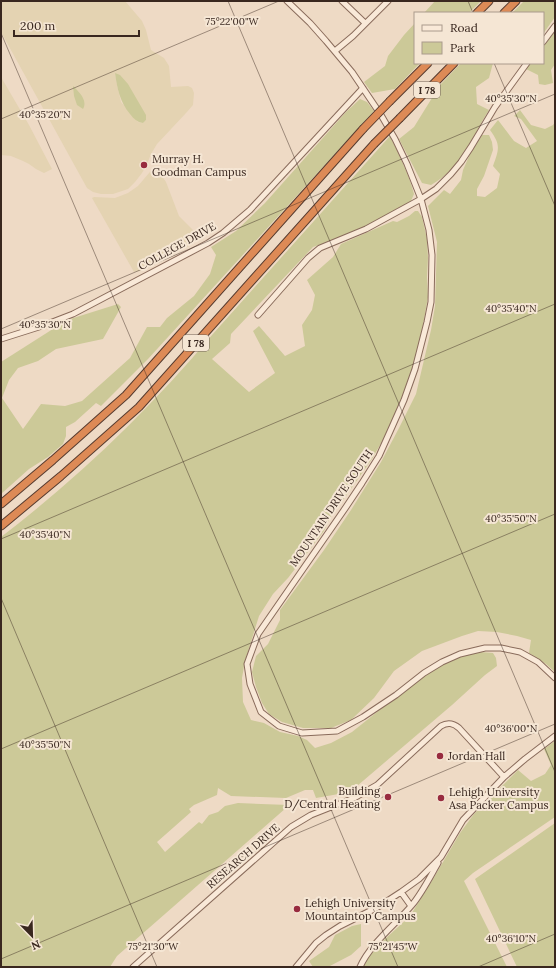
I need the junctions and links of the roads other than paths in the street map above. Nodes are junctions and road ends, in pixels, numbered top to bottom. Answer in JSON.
{"nodes":[{"id":1,"x":287,"y":1,"type":"edge"},
{"id":2,"x":342,"y":1,"type":"edge"},
{"id":3,"x":388,"y":1,"type":"edge"},
{"id":4,"x":489,"y":1,"type":"edge"},
{"id":5,"x":516,"y":1,"type":"edge"},
{"id":6,"x":478,"y":12,"type":"edge"},
{"id":7,"x":505,"y":12,"type":"edge"},
{"id":8,"x":366,"y":23,"type":"junction"},
{"id":9,"x":555,"y":26,"type":"edge"},
{"id":10,"x":544,"y":41,"type":"edge"},
{"id":11,"x":335,"y":51,"type":"junction"},
{"id":12,"x":427,"y":64,"type":"edge"},
{"id":13,"x":453,"y":64,"type":"edge"},
{"id":14,"x":526,"y":64,"type":"edge"},
{"id":15,"x":363,"y":88,"type":"junction"},
{"id":16,"x":422,"y":199,"type":"junction"},
{"id":17,"x":258,"y":315,"type":"dead end"},
{"id":18,"x":1,"y":339,"type":"edge"},
{"id":19,"x":1,"y":504,"type":"edge"},
{"id":20,"x":1,"y":526,"type":"edge"},
{"id":21,"x":553,"y":676,"type":"edge"},
{"id":22,"x":555,"y":683,"type":"edge"},
{"id":23,"x":555,"y":731,"type":"edge"},
{"id":24,"x":553,"y":737,"type":"edge"},
{"id":25,"x":504,"y":777,"type":"junction"},
{"id":26,"x":441,"y":857,"type":"junction"},
{"id":27,"x":401,"y":892,"type":"junction"},
{"id":28,"x":411,"y":906,"type":"junction"},
{"id":29,"x":133,"y":967,"type":"edge"},
{"id":30,"x":296,"y":967,"type":"edge"},
{"id":31,"x":360,"y":967,"type":"edge"}],
"edges":[{"from":1,"to":11,"type":"street","name":"MOUNTAIN DRIVE SOUTH"},
{"from":2,"to":8,"type":"street"},
{"from":3,"to":8,"type":"street"},
{"from":4,"to":6,"type":"highway"},
{"from":5,"to":7,"type":"highway"},
{"from":8,"to":11,"type":"street"},
{"from":9,"to":10,"type":"street"},
{"from":11,"to":15,"type":"street","name":"MOUNTAIN DRIVE SOUTH"},
{"from":12,"to":19,"type":"highway","number":"I 78","bridge":true},
{"from":13,"to":20,"type":"highway","number":"I 78","bridge":true},
{"from":14,"to":16,"type":"street"},
{"from":15,"to":16,"type":"street","name":"MOUNTAIN DRIVE SOUTH"},
{"from":15,"to":18,"type":"street","name":"COLLEGE DRIVE"},
{"from":16,"to":17,"type":"street"},
{"from":16,"to":21,"type":"street","name":"MOUNTAIN DRIVE SOUTH"},
{"from":21,"to":22,"type":"street","name":"MOUNTAIN DRIVE SOUTH"},
{"from":23,"to":24,"type":"street"},
{"from":24,"to":25,"type":"street"},
{"from":25,"to":26,"type":"street"},
{"from":25,"to":29,"type":"street","name":"RESEARCH DRIVE"},
{"from":26,"to":27,"type":"street"},
{"from":26,"to":28,"type":"street"},
{"from":27,"to":28,"type":"street"},
{"from":27,"to":30,"type":"street"},
{"from":28,"to":31,"type":"street"}]}
